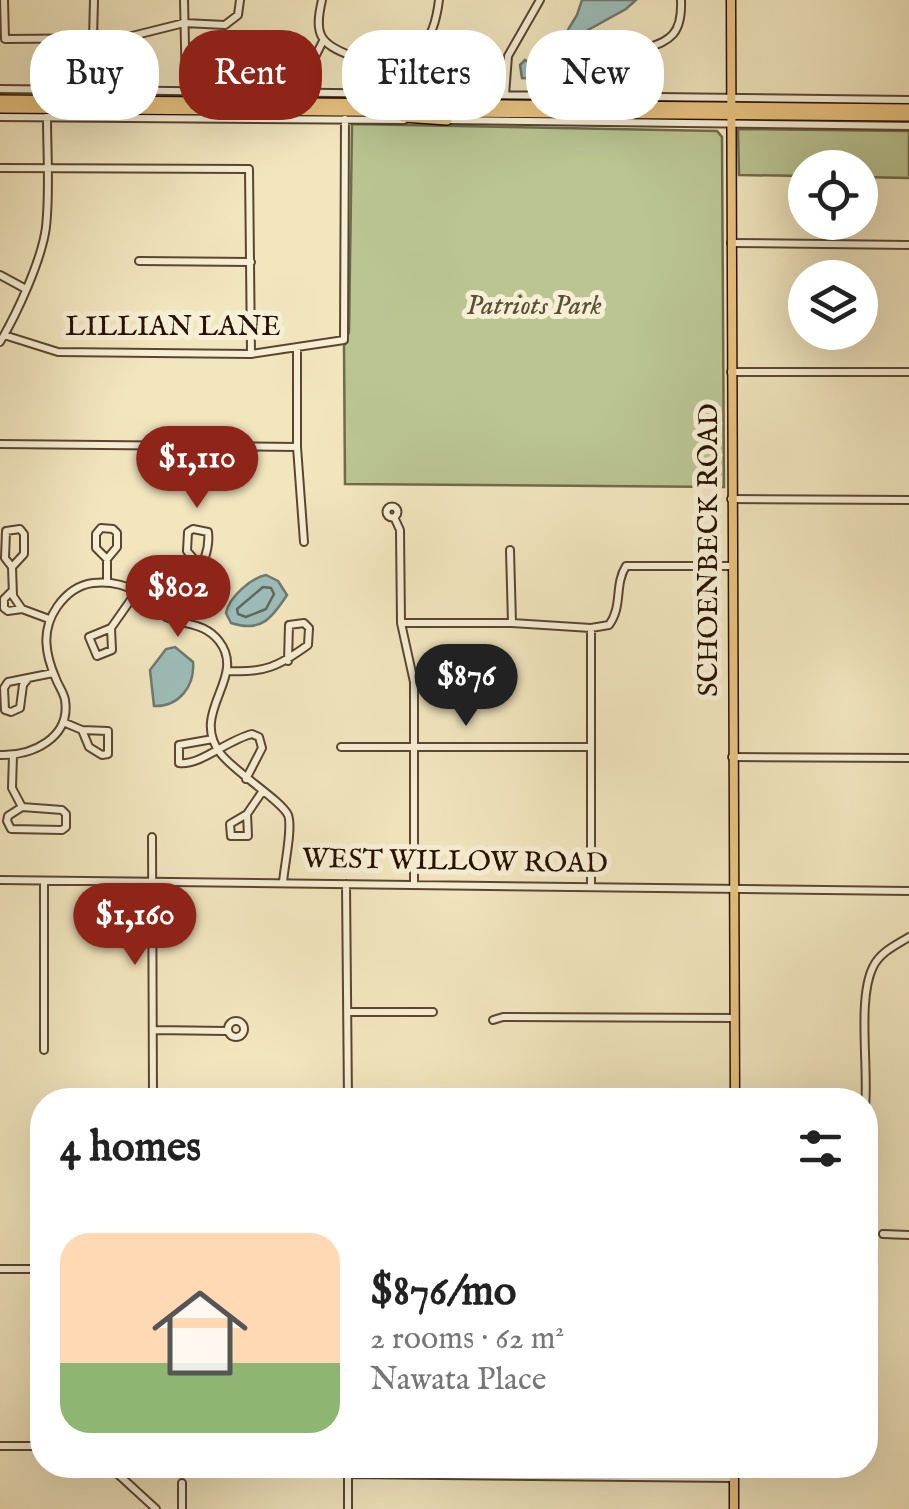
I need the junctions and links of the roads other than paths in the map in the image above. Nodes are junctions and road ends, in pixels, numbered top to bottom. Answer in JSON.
{"nodes":[{"id":1,"x":4,"y":0,"type":"edge"},
{"id":2,"x":94,"y":0,"type":"edge"},
{"id":3,"x":184,"y":0,"type":"edge"},
{"id":4,"x":240,"y":0,"type":"edge"},
{"id":5,"x":322,"y":0,"type":"edge"},
{"id":6,"x":438,"y":0,"type":"edge"},
{"id":7,"x":540,"y":0,"type":"edge"},
{"id":8,"x":681,"y":0,"type":"edge"},
{"id":9,"x":731,"y":0,"type":"edge"},
{"id":10,"x":184,"y":23,"type":"junction"},
{"id":11,"x":93,"y":30,"type":"edge"},
{"id":12,"x":158,"y":30,"type":"edge"},
{"id":13,"x":184,"y":30,"type":"edge"},
{"id":14,"x":432,"y":30,"type":"edge"},
{"id":15,"x":30,"y":39,"type":"edge"},
{"id":16,"x":324,"y":40,"type":"junction"},
{"id":17,"x":664,"y":40,"type":"edge"},
{"id":18,"x":322,"y":44,"type":"edge"},
{"id":19,"x":342,"y":52,"type":"edge"},
{"id":20,"x":506,"y":76,"type":"edge"},
{"id":21,"x":0,"y":89,"type":"edge"},
{"id":22,"x":179,"y":91,"type":"edge"},
{"id":23,"x":0,"y":100,"type":"edge"},
{"id":24,"x":909,"y":100,"type":"edge"},
{"id":25,"x":664,"y":102,"type":"edge"},
{"id":26,"x":0,"y":108,"type":"edge"},
{"id":27,"x":179,"y":110,"type":"edge"},
{"id":28,"x":322,"y":111,"type":"edge"},
{"id":29,"x":730,"y":112,"type":"junction"},
{"id":30,"x":909,"y":112,"type":"edge"},
{"id":31,"x":0,"y":117,"type":"edge"},
{"id":32,"x":30,"y":117,"type":"edge"},
{"id":33,"x":159,"y":118,"type":"edge"},
{"id":34,"x":506,"y":118,"type":"edge"},
{"id":35,"x":342,"y":119,"type":"edge"},
{"id":36,"x":47,"y":120,"type":"edge"},
{"id":37,"x":345,"y":120,"type":"edge"},
{"id":38,"x":909,"y":126,"type":"edge"},
{"id":39,"x":47,"y":166,"type":"junction"},
{"id":40,"x":0,"y":168,"type":"edge"},
{"id":41,"x":730,"y":243,"type":"junction"},
{"id":42,"x":909,"y":245,"type":"edge"},
{"id":43,"x":138,"y":261,"type":"dead end"},
{"id":44,"x":250,"y":262,"type":"junction"},
{"id":45,"x":0,"y":275,"type":"edge"},
{"id":46,"x":24,"y":288,"type":"junction"},
{"id":47,"x":2,"y":339,"type":"edge"},
{"id":48,"x":298,"y":348,"type":"junction"},
{"id":49,"x":251,"y":354,"type":"junction"},
{"id":50,"x":731,"y":372,"type":"junction"},
{"id":51,"x":909,"y":372,"type":"edge"},
{"id":52,"x":0,"y":444,"type":"edge"},
{"id":53,"x":297,"y":447,"type":"junction"},
{"id":54,"x":731,"y":499,"type":"junction"},
{"id":55,"x":909,"y":500,"type":"edge"},
{"id":56,"x":394,"y":517,"type":"dead end"},
{"id":57,"x":304,"y":542,"type":"dead end"},
{"id":58,"x":510,"y":550,"type":"dead end"},
{"id":59,"x":106,"y":559,"type":"junction"},
{"id":60,"x":199,"y":565,"type":"junction"},
{"id":61,"x":731,"y":566,"type":"junction"},
{"id":62,"x":12,"y":567,"type":"junction"},
{"id":63,"x":107,"y":582,"type":"junction"},
{"id":64,"x":137,"y":591,"type":"junction"},
{"id":65,"x":12,"y":592,"type":"junction"},
{"id":66,"x":22,"y":609,"type":"junction"},
{"id":67,"x":48,"y":619,"type":"junction"},
{"id":68,"x":178,"y":621,"type":"junction"},
{"id":69,"x":401,"y":623,"type":"junction"},
{"id":70,"x":512,"y":623,"type":"junction"},
{"id":71,"x":111,"y":628,"type":"junction"},
{"id":72,"x":591,"y":628,"type":"junction"},
{"id":73,"x":288,"y":661,"type":"junction"},
{"id":74,"x":229,"y":671,"type":"junction"},
{"id":75,"x":53,"y":672,"type":"junction"},
{"id":76,"x":27,"y":680,"type":"junction"},
{"id":77,"x":63,"y":722,"type":"junction"},
{"id":78,"x":82,"y":730,"type":"junction"},
{"id":79,"x":212,"y":738,"type":"junction"},
{"id":80,"x":341,"y":747,"type":"dead end"},
{"id":81,"x":414,"y":747,"type":"junction"},
{"id":82,"x":590,"y":747,"type":"junction"},
{"id":83,"x":216,"y":748,"type":"junction"},
{"id":84,"x":0,"y":755,"type":"edge"},
{"id":85,"x":12,"y":756,"type":"junction"},
{"id":86,"x":732,"y":756,"type":"junction"},
{"id":87,"x":909,"y":758,"type":"edge"},
{"id":88,"x":246,"y":779,"type":"junction"},
{"id":89,"x":262,"y":792,"type":"junction"},
{"id":90,"x":22,"y":807,"type":"junction"},
{"id":91,"x":248,"y":814,"type":"dead end"},
{"id":92,"x":152,"y":836,"type":"dead end"},
{"id":93,"x":0,"y":880,"type":"edge"},
{"id":94,"x":44,"y":881,"type":"junction"},
{"id":95,"x":152,"y":882,"type":"junction"},
{"id":96,"x":283,"y":882,"type":"junction"},
{"id":97,"x":346,"y":884,"type":"junction"},
{"id":98,"x":414,"y":885,"type":"junction"},
{"id":99,"x":591,"y":886,"type":"junction"},
{"id":100,"x":733,"y":888,"type":"junction"},
{"id":101,"x":909,"y":891,"type":"edge"},
{"id":102,"x":909,"y":937,"type":"edge"},
{"id":103,"x":348,"y":1012,"type":"junction"},
{"id":104,"x":434,"y":1012,"type":"dead end"},
{"id":105,"x":734,"y":1018,"type":"junction"},
{"id":106,"x":493,"y":1020,"type":"dead end"},
{"id":107,"x":154,"y":1030,"type":"junction"},
{"id":108,"x":228,"y":1031,"type":"dead end"},
{"id":109,"x":44,"y":1050,"type":"dead end"},
{"id":110,"x":153,"y":1088,"type":"edge"},
{"id":111,"x":348,"y":1088,"type":"edge"},
{"id":112,"x":735,"y":1088,"type":"edge"},
{"id":113,"x":865,"y":1088,"type":"edge"},
{"id":114,"x":883,"y":1234,"type":"dead end"},
{"id":115,"x":909,"y":1235,"type":"edge"},
{"id":116,"x":0,"y":1269,"type":"edge"},
{"id":117,"x":30,"y":1269,"type":"edge"},
{"id":118,"x":0,"y":1446,"type":"edge"},
{"id":119,"x":30,"y":1446,"type":"edge"},
{"id":120,"x":122,"y":1478,"type":"edge"},
{"id":121,"x":348,"y":1478,"type":"edge"},
{"id":122,"x":734,"y":1478,"type":"edge"},
{"id":123,"x":182,"y":1483,"type":"dead end"},
{"id":124,"x":156,"y":1509,"type":"edge"},
{"id":125,"x":182,"y":1509,"type":"edge"},
{"id":126,"x":348,"y":1509,"type":"edge"},
{"id":127,"x":734,"y":1509,"type":"edge"}],
"edges":[{"from":1,"to":15,"type":"street"},
{"from":2,"to":11,"type":"street"},
{"from":3,"to":10,"type":"street"},
{"from":4,"to":10,"type":"street"},
{"from":5,"to":16,"type":"street"},
{"from":6,"to":14,"type":"street"},
{"from":7,"to":20,"type":"street"},
{"from":8,"to":17,"type":"street"},
{"from":9,"to":29,"type":"main road","name":"SCHOENBECK ROAD"},
{"from":10,"to":12,"type":"street"},
{"from":10,"to":13,"type":"street"},
{"from":16,"to":18,"type":"street"},
{"from":16,"to":19,"type":"street"},
{"from":21,"to":22,"type":"street"},
{"from":23,"to":29,"type":"highway"},
{"from":24,"to":29,"type":"street"},
{"from":25,"to":29,"type":"street"},
{"from":26,"to":27,"type":"highway"},
{"from":28,"to":29,"type":"highway"},
{"from":29,"to":30,"type":"highway"},
{"from":29,"to":34,"type":"street"},
{"from":29,"to":38,"type":"street"},
{"from":29,"to":41,"type":"main road","name":"SCHOENBECK ROAD"},
{"from":31,"to":32,"type":"street"},
{"from":33,"to":35,"type":"street"},
{"from":36,"to":39,"type":"street"},
{"from":37,"to":48,"type":"street","name":"LILLIAN LANE"},
{"from":39,"to":40,"type":"street"},
{"from":39,"to":44,"type":"street"},
{"from":39,"to":46,"type":"street"},
{"from":41,"to":42,"type":"street"},
{"from":41,"to":50,"type":"main road","name":"SCHOENBECK ROAD"},
{"from":43,"to":44,"type":"street"},
{"from":44,"to":49,"type":"street"},
{"from":45,"to":46,"type":"street"},
{"from":46,"to":47,"type":"street"},
{"from":47,"to":49,"type":"street","name":"LILLIAN LANE"},
{"from":48,"to":49,"type":"street","name":"LILLIAN LANE"},
{"from":48,"to":53,"type":"street"},
{"from":50,"to":51,"type":"street"},
{"from":50,"to":54,"type":"main road","name":"SCHOENBECK ROAD"},
{"from":52,"to":53,"type":"street"},
{"from":53,"to":57,"type":"street"},
{"from":54,"to":55,"type":"street"},
{"from":54,"to":61,"type":"main road","name":"SCHOENBECK ROAD"},
{"from":56,"to":69,"type":"street"},
{"from":58,"to":70,"type":"street"},
{"from":59,"to":59,"type":"street"},
{"from":59,"to":63,"type":"street"},
{"from":60,"to":60,"type":"street"},
{"from":60,"to":68,"type":"street"},
{"from":61,"to":72,"type":"street"},
{"from":61,"to":86,"type":"main road","name":"SCHOENBECK ROAD"},
{"from":62,"to":62,"type":"street"},
{"from":62,"to":65,"type":"street"},
{"from":63,"to":64,"type":"street"},
{"from":63,"to":67,"type":"street"},
{"from":64,"to":68,"type":"street"},
{"from":64,"to":71,"type":"street"},
{"from":65,"to":66,"type":"street"},
{"from":65,"to":66,"type":"street"},
{"from":66,"to":67,"type":"street"},
{"from":67,"to":75,"type":"street"},
{"from":68,"to":74,"type":"street"},
{"from":69,"to":70,"type":"street"},
{"from":69,"to":81,"type":"street"},
{"from":70,"to":72,"type":"street"},
{"from":71,"to":71,"type":"street"},
{"from":72,"to":82,"type":"street"},
{"from":73,"to":73,"type":"street"},
{"from":73,"to":74,"type":"street"},
{"from":74,"to":79,"type":"street"},
{"from":75,"to":76,"type":"street"},
{"from":75,"to":77,"type":"street"},
{"from":76,"to":76,"type":"street"},
{"from":77,"to":78,"type":"street"},
{"from":77,"to":85,"type":"street"},
{"from":78,"to":78,"type":"street"},
{"from":79,"to":83,"type":"street"},
{"from":79,"to":83,"type":"street"},
{"from":80,"to":81,"type":"street"},
{"from":81,"to":82,"type":"street"},
{"from":81,"to":98,"type":"street"},
{"from":82,"to":99,"type":"street"},
{"from":83,"to":88,"type":"street"},
{"from":83,"to":88,"type":"street"},
{"from":84,"to":85,"type":"street"},
{"from":85,"to":90,"type":"street"},
{"from":86,"to":87,"type":"street"},
{"from":86,"to":100,"type":"main road","name":"SCHOENBECK ROAD"},
{"from":88,"to":89,"type":"street"},
{"from":89,"to":91,"type":"street"},
{"from":89,"to":96,"type":"street"},
{"from":90,"to":90,"type":"street"},
{"from":92,"to":95,"type":"street"},
{"from":93,"to":94,"type":"street","name":"WEST WILLOW ROAD"},
{"from":94,"to":95,"type":"street","name":"WEST WILLOW ROAD"},
{"from":94,"to":109,"type":"street"},
{"from":95,"to":96,"type":"street","name":"WEST WILLOW ROAD"},
{"from":95,"to":107,"type":"street"},
{"from":96,"to":97,"type":"street","name":"WEST WILLOW ROAD"},
{"from":97,"to":98,"type":"street","name":"WEST WILLOW ROAD"},
{"from":97,"to":103,"type":"street"},
{"from":98,"to":99,"type":"street","name":"WEST WILLOW ROAD"},
{"from":99,"to":100,"type":"street","name":"WEST WILLOW ROAD"},
{"from":100,"to":101,"type":"street","name":"WEST WILLOW ROAD"},
{"from":100,"to":105,"type":"main road","name":"SCHOENBECK ROAD"},
{"from":102,"to":113,"type":"street"},
{"from":103,"to":104,"type":"street"},
{"from":103,"to":111,"type":"street"},
{"from":105,"to":106,"type":"street"},
{"from":105,"to":112,"type":"main road","name":"SCHOENBECK ROAD"},
{"from":107,"to":108,"type":"street"},
{"from":107,"to":110,"type":"street"},
{"from":114,"to":115,"type":"street"},
{"from":116,"to":117,"type":"street"},
{"from":118,"to":119,"type":"street"},
{"from":120,"to":124,"type":"street"},
{"from":121,"to":126,"type":"street"},
{"from":122,"to":127,"type":"main road"},
{"from":123,"to":125,"type":"street"}]}
